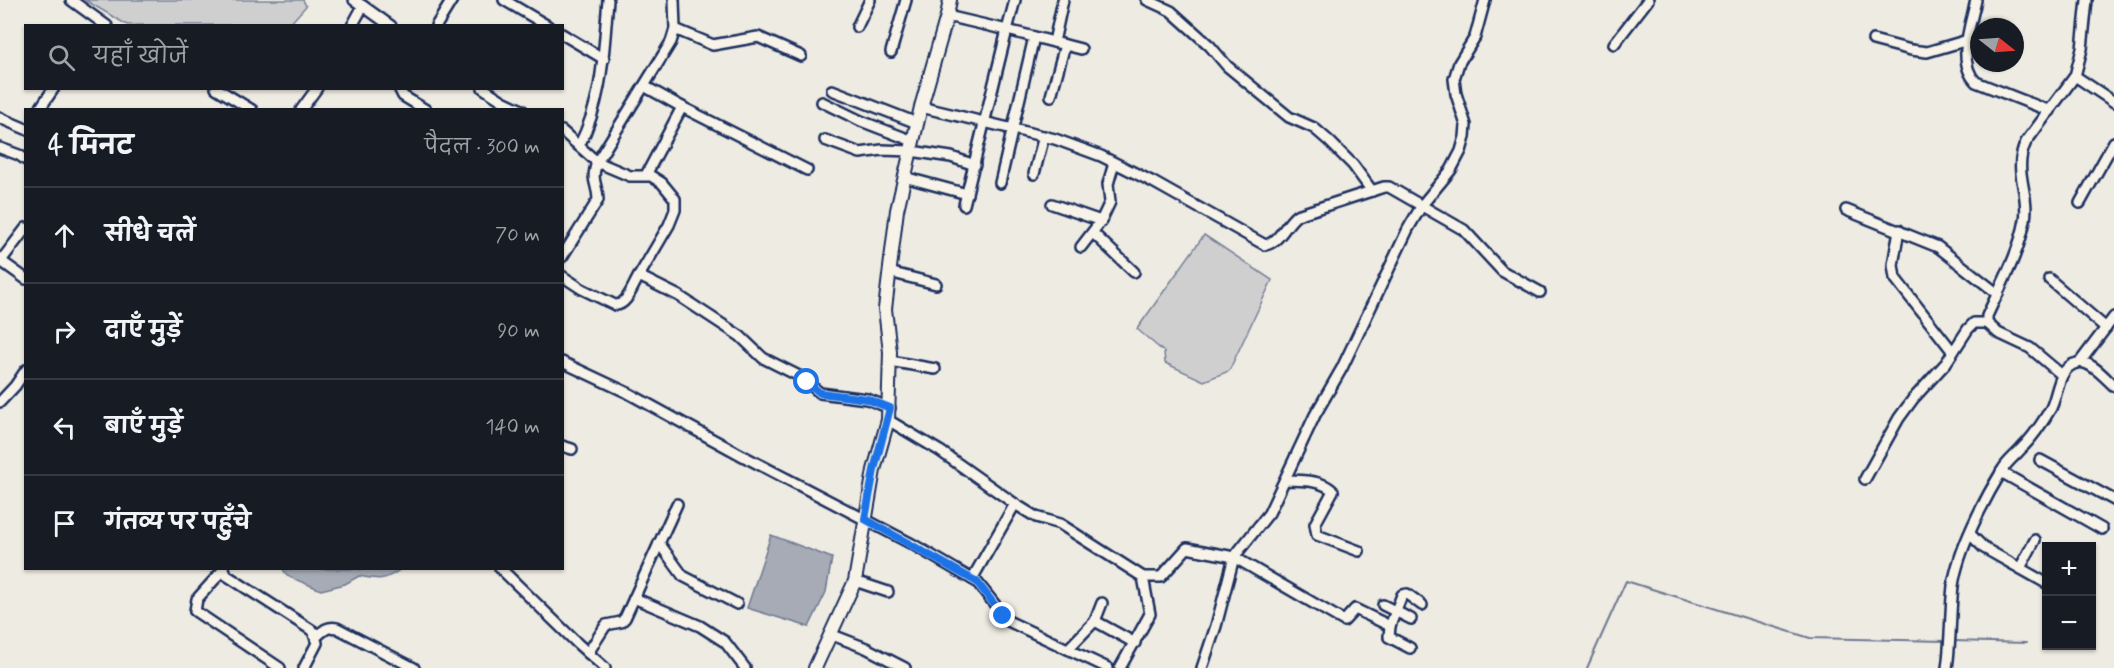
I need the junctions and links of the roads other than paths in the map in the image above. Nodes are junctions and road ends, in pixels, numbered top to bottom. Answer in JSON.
{"nodes":[{"id":1,"x":71,"y":0,"type":"edge"},
{"id":2,"x":354,"y":0,"type":"edge"},
{"id":3,"x":452,"y":0,"type":"edge"},
{"id":4,"x":504,"y":0,"type":"edge"},
{"id":5,"x":608,"y":0,"type":"edge"},
{"id":6,"x":674,"y":0,"type":"edge"},
{"id":7,"x":870,"y":0,"type":"edge"},
{"id":8,"x":906,"y":0,"type":"edge"},
{"id":9,"x":950,"y":0,"type":"edge"},
{"id":10,"x":1015,"y":0,"type":"edge"},
{"id":11,"x":1063,"y":0,"type":"edge"},
{"id":12,"x":1147,"y":0,"type":"edge"},
{"id":13,"x":1485,"y":0,"type":"edge"},
{"id":14,"x":1648,"y":0,"type":"edge"},
{"id":15,"x":1976,"y":0,"type":"edge"},
{"id":16,"x":2086,"y":0,"type":"edge"},
{"id":17,"x":363,"y":6,"type":"junction"},
{"id":18,"x":947,"y":16,"type":"junction"},
{"id":19,"x":530,"y":21,"type":"edge"},
{"id":20,"x":103,"y":24,"type":"edge"},
{"id":21,"x":353,"y":24,"type":"edge"},
{"id":22,"x":388,"y":24,"type":"edge"},
{"id":23,"x":437,"y":24,"type":"edge"},
{"id":24,"x":857,"y":27,"type":"dead end"},
{"id":25,"x":675,"y":29,"type":"junction"},
{"id":26,"x":1007,"y":30,"type":"junction"},
{"id":27,"x":564,"y":35,"type":"edge"},
{"id":28,"x":1034,"y":37,"type":"junction"},
{"id":29,"x":1873,"y":40,"type":"dead end"},
{"id":30,"x":1968,"y":40,"type":"junction"},
{"id":31,"x":1054,"y":42,"type":"junction"},
{"id":32,"x":1614,"y":44,"type":"dead end"},
{"id":33,"x":1065,"y":45,"type":"junction"},
{"id":34,"x":1081,"y":49,"type":"dead end"},
{"id":35,"x":891,"y":52,"type":"dead end"},
{"id":36,"x":801,"y":57,"type":"dead end"},
{"id":37,"x":604,"y":59,"type":"junction"},
{"id":38,"x":2075,"y":76,"type":"junction"},
{"id":39,"x":644,"y":86,"type":"junction"},
{"id":40,"x":53,"y":90,"type":"edge"},
{"id":41,"x":219,"y":90,"type":"edge"},
{"id":42,"x":316,"y":90,"type":"edge"},
{"id":43,"x":400,"y":90,"type":"edge"},
{"id":44,"x":487,"y":90,"type":"edge"},
{"id":45,"x":832,"y":90,"type":"dead end"},
{"id":46,"x":1051,"y":96,"type":"dead end"},
{"id":47,"x":822,"y":102,"type":"dead end"},
{"id":48,"x":2114,"y":102,"type":"edge"},
{"id":49,"x":682,"y":107,"type":"junction"},
{"id":50,"x":921,"y":107,"type":"junction"},
{"id":51,"x":40,"y":108,"type":"edge"},
{"id":52,"x":249,"y":108,"type":"edge"},
{"id":53,"x":303,"y":108,"type":"edge"},
{"id":54,"x":423,"y":108,"type":"edge"},
{"id":55,"x":518,"y":108,"type":"edge"},
{"id":56,"x":2050,"y":111,"type":"junction"},
{"id":57,"x":0,"y":118,"type":"edge"},
{"id":58,"x":986,"y":121,"type":"junction"},
{"id":59,"x":917,"y":123,"type":"junction"},
{"id":60,"x":1012,"y":127,"type":"junction"},
{"id":61,"x":24,"y":128,"type":"edge"},
{"id":62,"x":564,"y":133,"type":"edge"},
{"id":63,"x":1044,"y":136,"type":"junction"},
{"id":64,"x":825,"y":140,"type":"dead end"},
{"id":65,"x":2114,"y":142,"type":"edge"},
{"id":66,"x":579,"y":146,"type":"junction"},
{"id":67,"x":912,"y":146,"type":"junction"},
{"id":68,"x":0,"y":148,"type":"edge"},
{"id":69,"x":24,"y":159,"type":"edge"},
{"id":70,"x":597,"y":162,"type":"junction"},
{"id":71,"x":1114,"y":162,"type":"junction"},
{"id":72,"x":975,"y":165,"type":"junction"},
{"id":73,"x":807,"y":170,"type":"dead end"},
{"id":74,"x":1034,"y":174,"type":"dead end"},
{"id":75,"x":646,"y":175,"type":"junction"},
{"id":76,"x":904,"y":177,"type":"junction"},
{"id":77,"x":1000,"y":183,"type":"dead end"},
{"id":78,"x":1372,"y":191,"type":"junction"},
{"id":79,"x":967,"y":194,"type":"junction"},
{"id":80,"x":2080,"y":203,"type":"dead end"},
{"id":81,"x":1052,"y":204,"type":"dead end"},
{"id":82,"x":964,"y":205,"type":"dead end"},
{"id":83,"x":1422,"y":205,"type":"junction"},
{"id":84,"x":1846,"y":210,"type":"dead end"},
{"id":85,"x":1101,"y":221,"type":"junction"},
{"id":86,"x":1899,"y":230,"type":"junction"},
{"id":87,"x":24,"y":232,"type":"edge"},
{"id":88,"x":1093,"y":233,"type":"junction"},
{"id":89,"x":1081,"y":247,"type":"dead end"},
{"id":90,"x":564,"y":254,"type":"edge"},
{"id":91,"x":0,"y":262,"type":"edge"},
{"id":92,"x":889,"y":272,"type":"junction"},
{"id":93,"x":1134,"y":272,"type":"dead end"},
{"id":94,"x":639,"y":276,"type":"junction"},
{"id":95,"x":564,"y":277,"type":"edge"},
{"id":96,"x":24,"y":278,"type":"edge"},
{"id":97,"x":2049,"y":279,"type":"dead end"},
{"id":98,"x":936,"y":284,"type":"dead end"},
{"id":99,"x":1540,"y":292,"type":"dead end"},
{"id":100,"x":1998,"y":294,"type":"junction"},
{"id":101,"x":2114,"y":317,"type":"edge"},
{"id":102,"x":1987,"y":323,"type":"junction"},
{"id":103,"x":2106,"y":328,"type":"junction"},
{"id":104,"x":1953,"y":352,"type":"junction"},
{"id":105,"x":890,"y":361,"type":"junction"},
{"id":106,"x":2080,"y":362,"type":"junction"},
{"id":107,"x":564,"y":363,"type":"edge"},
{"id":108,"x":935,"y":369,"type":"dead end"},
{"id":109,"x":2062,"y":375,"type":"junction"},
{"id":110,"x":24,"y":376,"type":"edge"},
{"id":111,"x":2114,"y":386,"type":"edge"},
{"id":112,"x":0,"y":402,"type":"edge"},
{"id":113,"x":889,"y":414,"type":"junction"},
{"id":114,"x":2040,"y":460,"type":"dead end"},
{"id":115,"x":2001,"y":472,"type":"junction"},
{"id":116,"x":1865,"y":479,"type":"dead end"},
{"id":117,"x":1285,"y":480,"type":"junction"},
{"id":118,"x":2114,"y":500,"type":"edge"},
{"id":119,"x":677,"y":504,"type":"dead end"},
{"id":120,"x":1015,"y":504,"type":"junction"},
{"id":121,"x":865,"y":519,"type":"junction"},
{"id":122,"x":2102,"y":529,"type":"dead end"},
{"id":123,"x":1970,"y":534,"type":"junction"},
{"id":124,"x":2035,"y":540,"type":"dead end"},
{"id":125,"x":659,"y":543,"type":"junction"},
{"id":126,"x":1359,"y":551,"type":"dead end"},
{"id":127,"x":1234,"y":557,"type":"junction"},
{"id":128,"x":2020,"y":568,"type":"junction"},
{"id":129,"x":223,"y":570,"type":"edge"},
{"id":130,"x":224,"y":570,"type":"edge"},
{"id":131,"x":502,"y":570,"type":"edge"},
{"id":132,"x":1143,"y":578,"type":"junction"},
{"id":133,"x":972,"y":579,"type":"junction"},
{"id":134,"x":855,"y":580,"type":"junction"},
{"id":135,"x":2042,"y":581,"type":"edge"},
{"id":136,"x":888,"y":592,"type":"dead end"},
{"id":137,"x":634,"y":598,"type":"junction"},
{"id":138,"x":1102,"y":603,"type":"dead end"},
{"id":139,"x":737,"y":604,"type":"dead end"},
{"id":140,"x":1422,"y":605,"type":"dead end"},
{"id":141,"x":1395,"y":610,"type":"junction"},
{"id":142,"x":1376,"y":619,"type":"junction"},
{"id":143,"x":1411,"y":619,"type":"dead end"},
{"id":144,"x":1095,"y":621,"type":"junction"},
{"id":145,"x":1390,"y":626,"type":"junction"},
{"id":146,"x":830,"y":634,"type":"junction"},
{"id":147,"x":316,"y":637,"type":"junction"},
{"id":148,"x":1135,"y":642,"type":"junction"},
{"id":149,"x":1410,"y":648,"type":"dead end"},
{"id":150,"x":583,"y":649,"type":"junction"},
{"id":151,"x":1068,"y":649,"type":"junction"},
{"id":152,"x":280,"y":668,"type":"edge"},
{"id":153,"x":304,"y":668,"type":"edge"},
{"id":154,"x":414,"y":668,"type":"edge"},
{"id":155,"x":605,"y":668,"type":"edge"},
{"id":156,"x":745,"y":668,"type":"edge"},
{"id":157,"x":815,"y":668,"type":"edge"},
{"id":158,"x":905,"y":668,"type":"edge"},
{"id":159,"x":1108,"y":668,"type":"edge"},
{"id":160,"x":1120,"y":668,"type":"edge"},
{"id":161,"x":1202,"y":668,"type":"edge"},
{"id":162,"x":1947,"y":668,"type":"edge"}],
"edges":[{"from":1,"to":20,"type":"street"},
{"from":2,"to":17,"type":"street"},
{"from":3,"to":23,"type":"street"},
{"from":4,"to":19,"type":"street"},
{"from":5,"to":37,"type":"street"},
{"from":6,"to":25,"type":"street"},
{"from":7,"to":24,"type":"street"},
{"from":8,"to":35,"type":"street"},
{"from":9,"to":18,"type":"street"},
{"from":10,"to":26,"type":"street"},
{"from":11,"to":31,"type":"street"},
{"from":12,"to":78,"type":"street"},
{"from":13,"to":83,"type":"street"},
{"from":14,"to":32,"type":"street"},
{"from":15,"to":30,"type":"street"},
{"from":16,"to":38,"type":"street"},
{"from":17,"to":21,"type":"street"},
{"from":17,"to":22,"type":"street"},
{"from":18,"to":26,"type":"street"},
{"from":18,"to":50,"type":"street"},
{"from":25,"to":36,"type":"street"},
{"from":25,"to":39,"type":"street"},
{"from":26,"to":28,"type":"street"},
{"from":26,"to":58,"type":"street"},
{"from":27,"to":37,"type":"street"},
{"from":28,"to":31,"type":"street"},
{"from":28,"to":60,"type":"street"},
{"from":29,"to":30,"type":"street"},
{"from":30,"to":56,"type":"street"},
{"from":31,"to":33,"type":"street"},
{"from":33,"to":34,"type":"street"},
{"from":33,"to":46,"type":"street"},
{"from":37,"to":66,"type":"street"},
{"from":38,"to":48,"type":"street"},
{"from":38,"to":56,"type":"street"},
{"from":39,"to":49,"type":"street"},
{"from":39,"to":70,"type":"street"},
{"from":40,"to":51,"type":"street"},
{"from":41,"to":52,"type":"street"},
{"from":42,"to":53,"type":"street"},
{"from":43,"to":54,"type":"street"},
{"from":44,"to":55,"type":"street"},
{"from":45,"to":59,"type":"street"},
{"from":47,"to":67,"type":"street"},
{"from":49,"to":73,"type":"street"},
{"from":49,"to":75,"type":"street"},
{"from":50,"to":58,"type":"street"},
{"from":50,"to":59,"type":"street"},
{"from":56,"to":100,"type":"street"},
{"from":57,"to":61,"type":"street"},
{"from":58,"to":60,"type":"street"},
{"from":58,"to":72,"type":"street"},
{"from":59,"to":67,"type":"street"},
{"from":60,"to":63,"type":"street"},
{"from":60,"to":77,"type":"street"},
{"from":62,"to":66,"type":"street"},
{"from":63,"to":71,"type":"street"},
{"from":63,"to":74,"type":"street"},
{"from":64,"to":67,"type":"street"},
{"from":65,"to":80,"type":"street"},
{"from":66,"to":70,"type":"street"},
{"from":67,"to":72,"type":"street"},
{"from":67,"to":76,"type":"street"},
{"from":68,"to":69,"type":"street"},
{"from":70,"to":75,"type":"street"},
{"from":70,"to":90,"type":"street"},
{"from":71,"to":78,"type":"street"},
{"from":71,"to":85,"type":"street"},
{"from":72,"to":79,"type":"street"},
{"from":75,"to":94,"type":"street"},
{"from":76,"to":79,"type":"street"},
{"from":76,"to":92,"type":"street"},
{"from":78,"to":83,"type":"street"},
{"from":79,"to":82,"type":"street"},
{"from":81,"to":85,"type":"street"},
{"from":83,"to":99,"type":"street"},
{"from":83,"to":117,"type":"street"},
{"from":84,"to":86,"type":"street"},
{"from":85,"to":88,"type":"street"},
{"from":86,"to":100,"type":"street"},
{"from":86,"to":104,"type":"street"},
{"from":87,"to":91,"type":"street"},
{"from":88,"to":89,"type":"street"},
{"from":88,"to":93,"type":"street"},
{"from":91,"to":96,"type":"street"},
{"from":92,"to":98,"type":"street"},
{"from":92,"to":105,"type":"street"},
{"from":94,"to":95,"type":"street"},
{"from":94,"to":113,"type":"street"},
{"from":97,"to":103,"type":"street"},
{"from":100,"to":102,"type":"street"},
{"from":101,"to":103,"type":"street"},
{"from":102,"to":104,"type":"street"},
{"from":102,"to":109,"type":"street"},
{"from":103,"to":106,"type":"street"},
{"from":104,"to":116,"type":"street"},
{"from":105,"to":108,"type":"street"},
{"from":105,"to":113,"type":"street"},
{"from":106,"to":109,"type":"street"},
{"from":106,"to":111,"type":"street"},
{"from":107,"to":121,"type":"street"},
{"from":109,"to":115,"type":"street"},
{"from":110,"to":112,"type":"street"},
{"from":113,"to":120,"type":"street"},
{"from":113,"to":121,"type":"street"},
{"from":114,"to":118,"type":"street"},
{"from":115,"to":122,"type":"street"},
{"from":115,"to":123,"type":"street"},
{"from":117,"to":126,"type":"street"},
{"from":117,"to":127,"type":"street"},
{"from":119,"to":125,"type":"street"},
{"from":120,"to":132,"type":"street"},
{"from":120,"to":133,"type":"street"},
{"from":121,"to":133,"type":"street"},
{"from":121,"to":134,"type":"street"},
{"from":123,"to":128,"type":"street"},
{"from":123,"to":162,"type":"street"},
{"from":124,"to":128,"type":"street"},
{"from":125,"to":137,"type":"street"},
{"from":125,"to":139,"type":"street"},
{"from":127,"to":132,"type":"street"},
{"from":127,"to":142,"type":"street"},
{"from":127,"to":161,"type":"street"},
{"from":128,"to":135,"type":"street"},
{"from":129,"to":152,"type":"street"},
{"from":130,"to":147,"type":"street"},
{"from":131,"to":150,"type":"street"},
{"from":132,"to":148,"type":"street"},
{"from":133,"to":151,"type":"street"},
{"from":134,"to":136,"type":"street"},
{"from":134,"to":146,"type":"street"},
{"from":137,"to":150,"type":"street"},
{"from":137,"to":156,"type":"street"},
{"from":138,"to":144,"type":"street"},
{"from":140,"to":141,"type":"street"},
{"from":141,"to":142,"type":"street"},
{"from":141,"to":143,"type":"street"},
{"from":141,"to":145,"type":"street"},
{"from":142,"to":145,"type":"street"},
{"from":144,"to":148,"type":"street"},
{"from":144,"to":151,"type":"street"},
{"from":145,"to":149,"type":"street"},
{"from":146,"to":157,"type":"street"},
{"from":146,"to":158,"type":"street"},
{"from":147,"to":153,"type":"street"},
{"from":147,"to":154,"type":"street"},
{"from":148,"to":160,"type":"street"},
{"from":150,"to":155,"type":"street"},
{"from":151,"to":159,"type":"street"}]}
